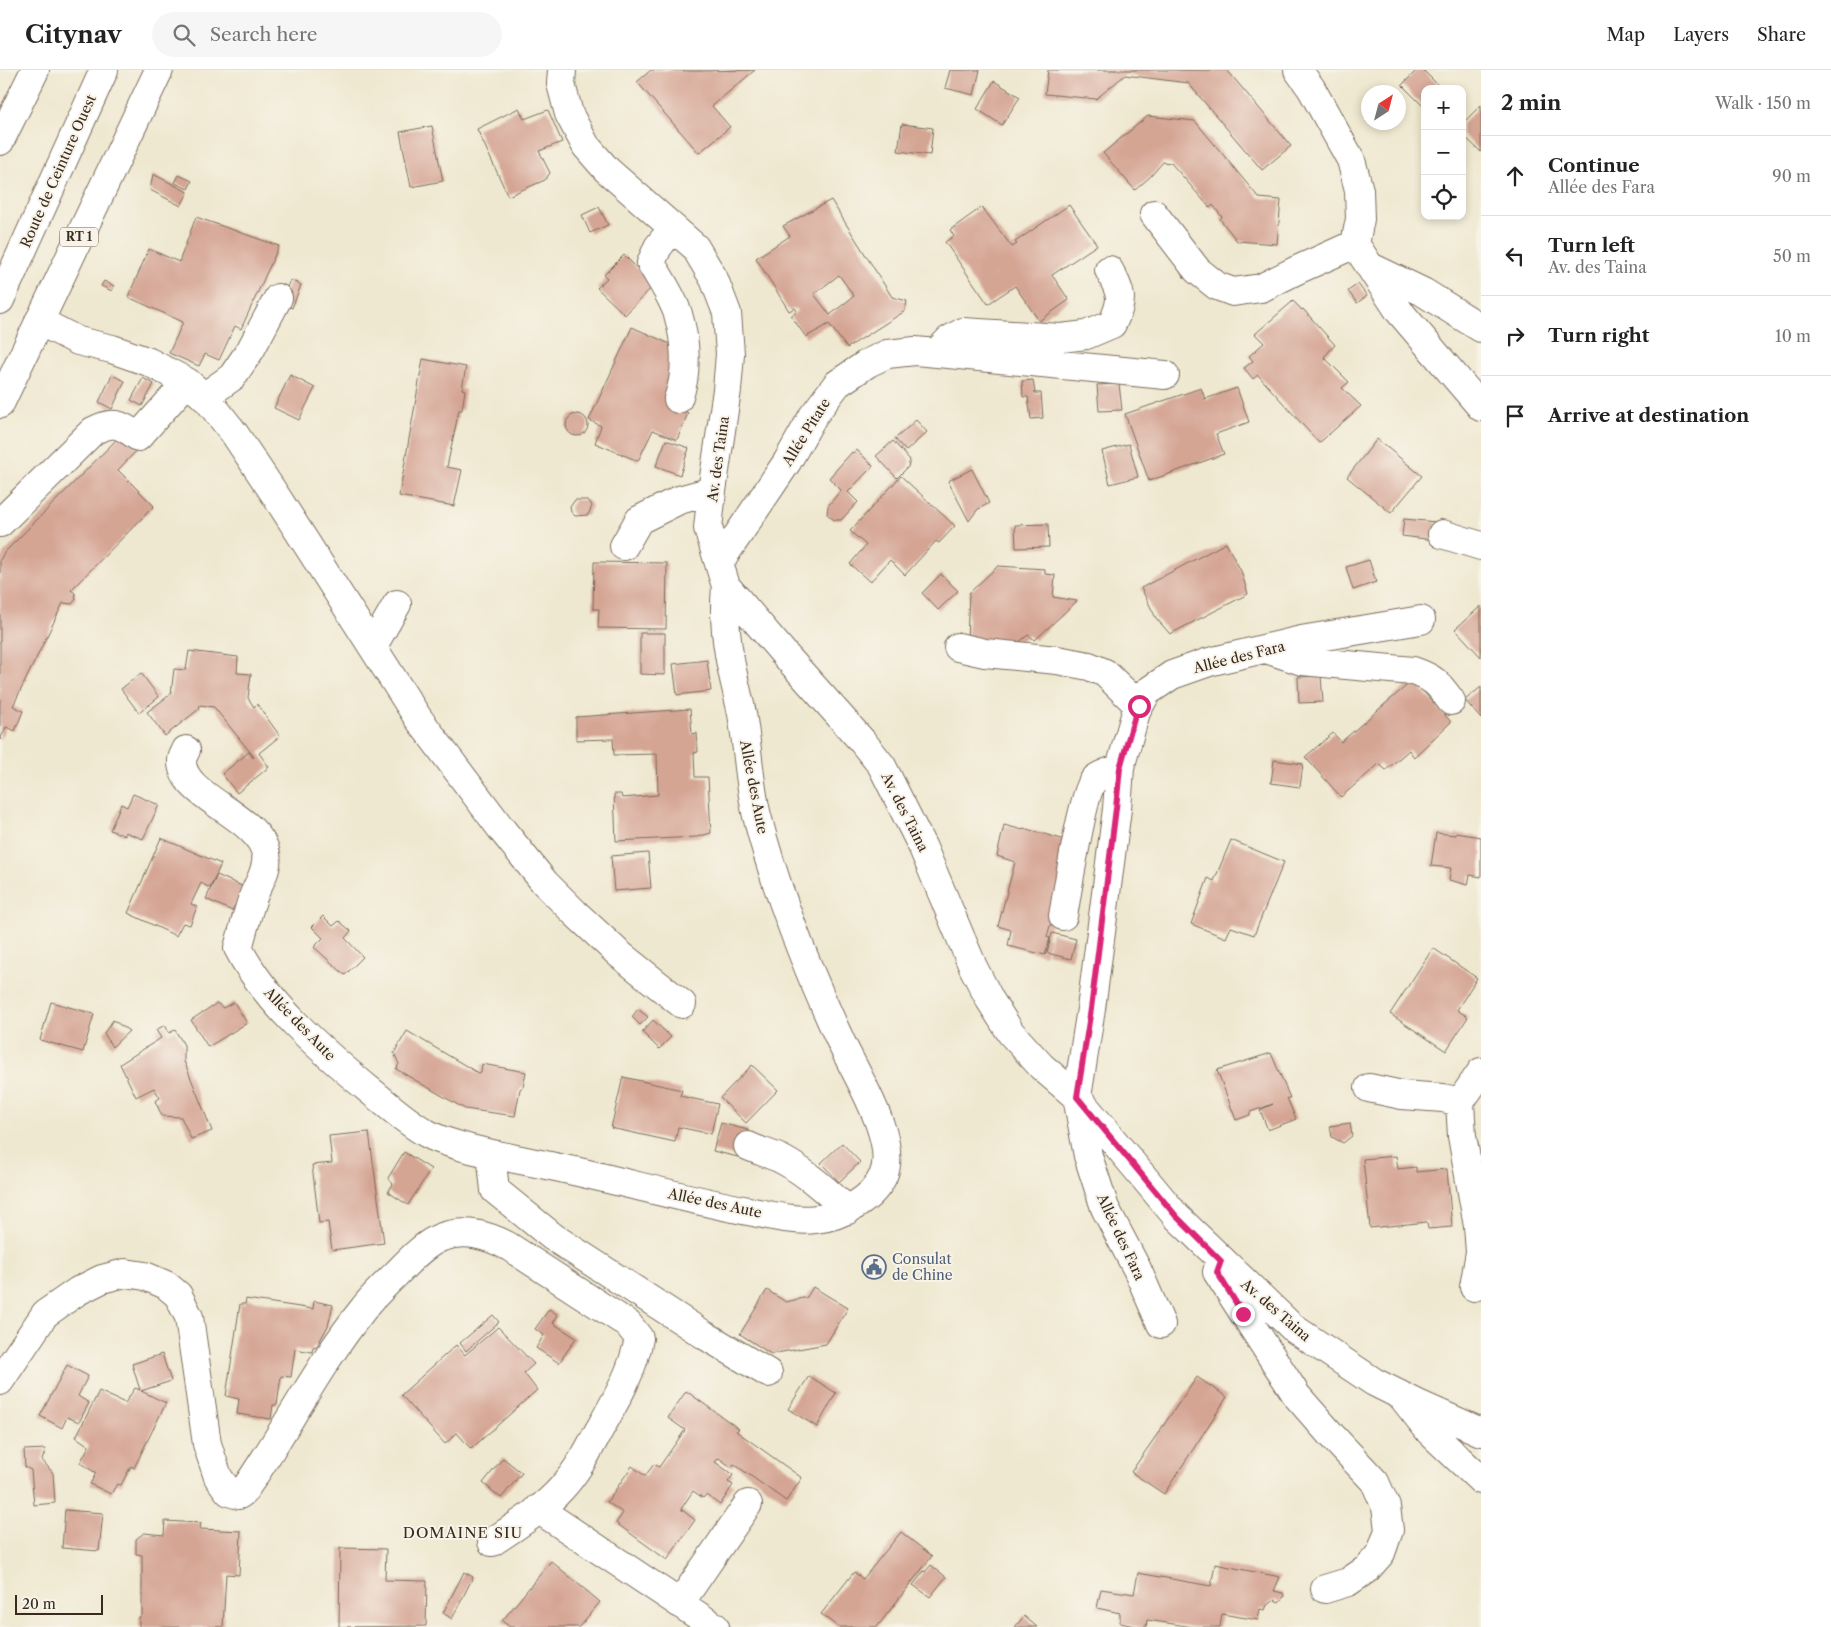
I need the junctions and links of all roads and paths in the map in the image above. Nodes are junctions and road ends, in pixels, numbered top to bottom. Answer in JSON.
{"nodes":[{"id":1,"x":35,"y":70,"type":"edge"},
{"id":2,"x":104,"y":70,"type":"edge"},
{"id":3,"x":160,"y":70,"type":"edge"},
{"id":4,"x":562,"y":70,"type":"edge"},
{"id":5,"x":1298,"y":70,"type":"edge"},
{"id":6,"x":0,"y":141,"type":"edge"},
{"id":7,"x":1154,"y":214,"type":"dead end"},
{"id":8,"x":673,"y":228,"type":"junction"},
{"id":9,"x":1354,"y":244,"type":"junction"},
{"id":10,"x":1370,"y":266,"type":"junction"},
{"id":11,"x":1109,"y":270,"type":"dead end"},
{"id":12,"x":278,"y":298,"type":"dead end"},
{"id":13,"x":0,"y":300,"type":"edge"},
{"id":14,"x":39,"y":321,"type":"junction"},
{"id":15,"x":1481,"y":328,"type":"edge"},
{"id":16,"x":948,"y":354,"type":"junction"},
{"id":17,"x":1165,"y":375,"type":"dead end"},
{"id":18,"x":1454,"y":376,"type":"junction"},
{"id":19,"x":195,"y":389,"type":"junction"},
{"id":20,"x":1481,"y":396,"type":"edge"},
{"id":21,"x":678,"y":399,"type":"dead end"},
{"id":22,"x":0,"y":404,"type":"edge"},
{"id":23,"x":1481,"y":407,"type":"edge"},
{"id":24,"x":712,"y":491,"type":"junction"},
{"id":25,"x":0,"y":523,"type":"edge"},
{"id":26,"x":1442,"y":534,"type":"dead end"},
{"id":27,"x":624,"y":546,"type":"dead end"},
{"id":28,"x":1481,"y":546,"type":"edge"},
{"id":29,"x":723,"y":574,"type":"junction"},
{"id":30,"x":397,"y":604,"type":"dead end"},
{"id":31,"x":1421,"y":620,"type":"dead end"},
{"id":32,"x":373,"y":646,"type":"junction"},
{"id":33,"x":958,"y":646,"type":"dead end"},
{"id":34,"x":1266,"y":649,"type":"junction"},
{"id":35,"x":1451,"y":701,"type":"dead end"},
{"id":36,"x":1139,"y":706,"type":"junction"},
{"id":37,"x":186,"y":750,"type":"dead end"},
{"id":38,"x":1120,"y":768,"type":"junction"},
{"id":39,"x":1063,"y":916,"type":"dead end"},
{"id":40,"x":682,"y":1004,"type":"dead end"},
{"id":41,"x":1481,"y":1072,"type":"edge"},
{"id":42,"x":1368,"y":1088,"type":"dead end"},
{"id":43,"x":1077,"y":1097,"type":"junction"},
{"id":44,"x":1460,"y":1102,"type":"junction"},
{"id":45,"x":748,"y":1146,"type":"dead end"},
{"id":46,"x":491,"y":1154,"type":"junction"},
{"id":47,"x":848,"y":1210,"type":"junction"},
{"id":48,"x":1221,"y":1261,"type":"junction"},
{"id":49,"x":1474,"y":1287,"type":"dead end"},
{"id":50,"x":1161,"y":1324,"type":"dead end"},
{"id":51,"x":768,"y":1373,"type":"dead end"},
{"id":52,"x":0,"y":1381,"type":"edge"},
{"id":53,"x":1402,"y":1396,"type":"junction"},
{"id":54,"x":1481,"y":1432,"type":"edge"},
{"id":55,"x":1481,"y":1480,"type":"edge"},
{"id":56,"x":748,"y":1504,"type":"dead end"},
{"id":57,"x":538,"y":1509,"type":"junction"},
{"id":58,"x":492,"y":1542,"type":"dead end"},
{"id":59,"x":1325,"y":1589,"type":"dead end"},
{"id":60,"x":680,"y":1603,"type":"junction"},
{"id":61,"x":715,"y":1627,"type":"edge"}],
"edges":[{"from":1,"to":6,"type":"street"},
{"from":2,"to":13,"type":"street","name":"Route de Ceinture Ouest"},
{"from":3,"to":14,"type":"street","number":"RT 1"},
{"from":4,"to":8,"type":"street","name":"Av. des Taina"},
{"from":5,"to":9,"type":"street"},
{"from":7,"to":9,"type":"street"},
{"from":8,"to":21,"type":"street"},
{"from":8,"to":24,"type":"street","name":"Av. des Taina"},
{"from":9,"to":10,"type":"street"},
{"from":10,"to":15,"type":"street"},
{"from":10,"to":18,"type":"street"},
{"from":11,"to":16,"type":"street"},
{"from":12,"to":19,"type":"street"},
{"from":14,"to":19,"type":"street"},
{"from":14,"to":22,"type":"street","number":"RT 1"},
{"from":16,"to":17,"type":"street","name":"Allée Pitate"},
{"from":16,"to":29,"type":"street","name":"Allée Pitate"},
{"from":18,"to":20,"type":"street"},
{"from":18,"to":23,"type":"street"},
{"from":19,"to":25,"type":"street"},
{"from":19,"to":32,"type":"street"},
{"from":24,"to":27,"type":"street"},
{"from":24,"to":29,"type":"street","name":"Av. des Taina"},
{"from":26,"to":28,"type":"street"},
{"from":29,"to":43,"type":"street","name":"Av. des Taina"},
{"from":29,"to":47,"type":"street","name":"Allée des Aute"},
{"from":30,"to":32,"type":"street"},
{"from":31,"to":34,"type":"street","name":"Allée des Fara"},
{"from":32,"to":40,"type":"street"},
{"from":33,"to":36,"type":"street"},
{"from":34,"to":35,"type":"street"},
{"from":34,"to":36,"type":"street","name":"Allée des Fara"},
{"from":36,"to":38,"type":"street","name":"Allée des Fara"},
{"from":37,"to":46,"type":"street","name":"Allée des Aute"},
{"from":38,"to":39,"type":"street"},
{"from":38,"to":43,"type":"street","name":"Allée des Fara"},
{"from":41,"to":44,"type":"street"},
{"from":42,"to":44,"type":"street"},
{"from":43,"to":48,"type":"street","name":"Av. des Taina"},
{"from":43,"to":50,"type":"street","name":"Allée des Fara"},
{"from":44,"to":49,"type":"street"},
{"from":45,"to":47,"type":"street"},
{"from":46,"to":47,"type":"street","name":"Allée des Aute"},
{"from":46,"to":51,"type":"street"},
{"from":48,"to":53,"type":"street","name":"Av. des Taina"},
{"from":48,"to":59,"type":"street"},
{"from":52,"to":57,"type":"street"},
{"from":53,"to":54,"type":"street","name":"Av. des Taina"},
{"from":53,"to":55,"type":"street"},
{"from":56,"to":60,"type":"street"},
{"from":57,"to":58,"type":"street"},
{"from":57,"to":60,"type":"street"},
{"from":60,"to":61,"type":"street"}]}
